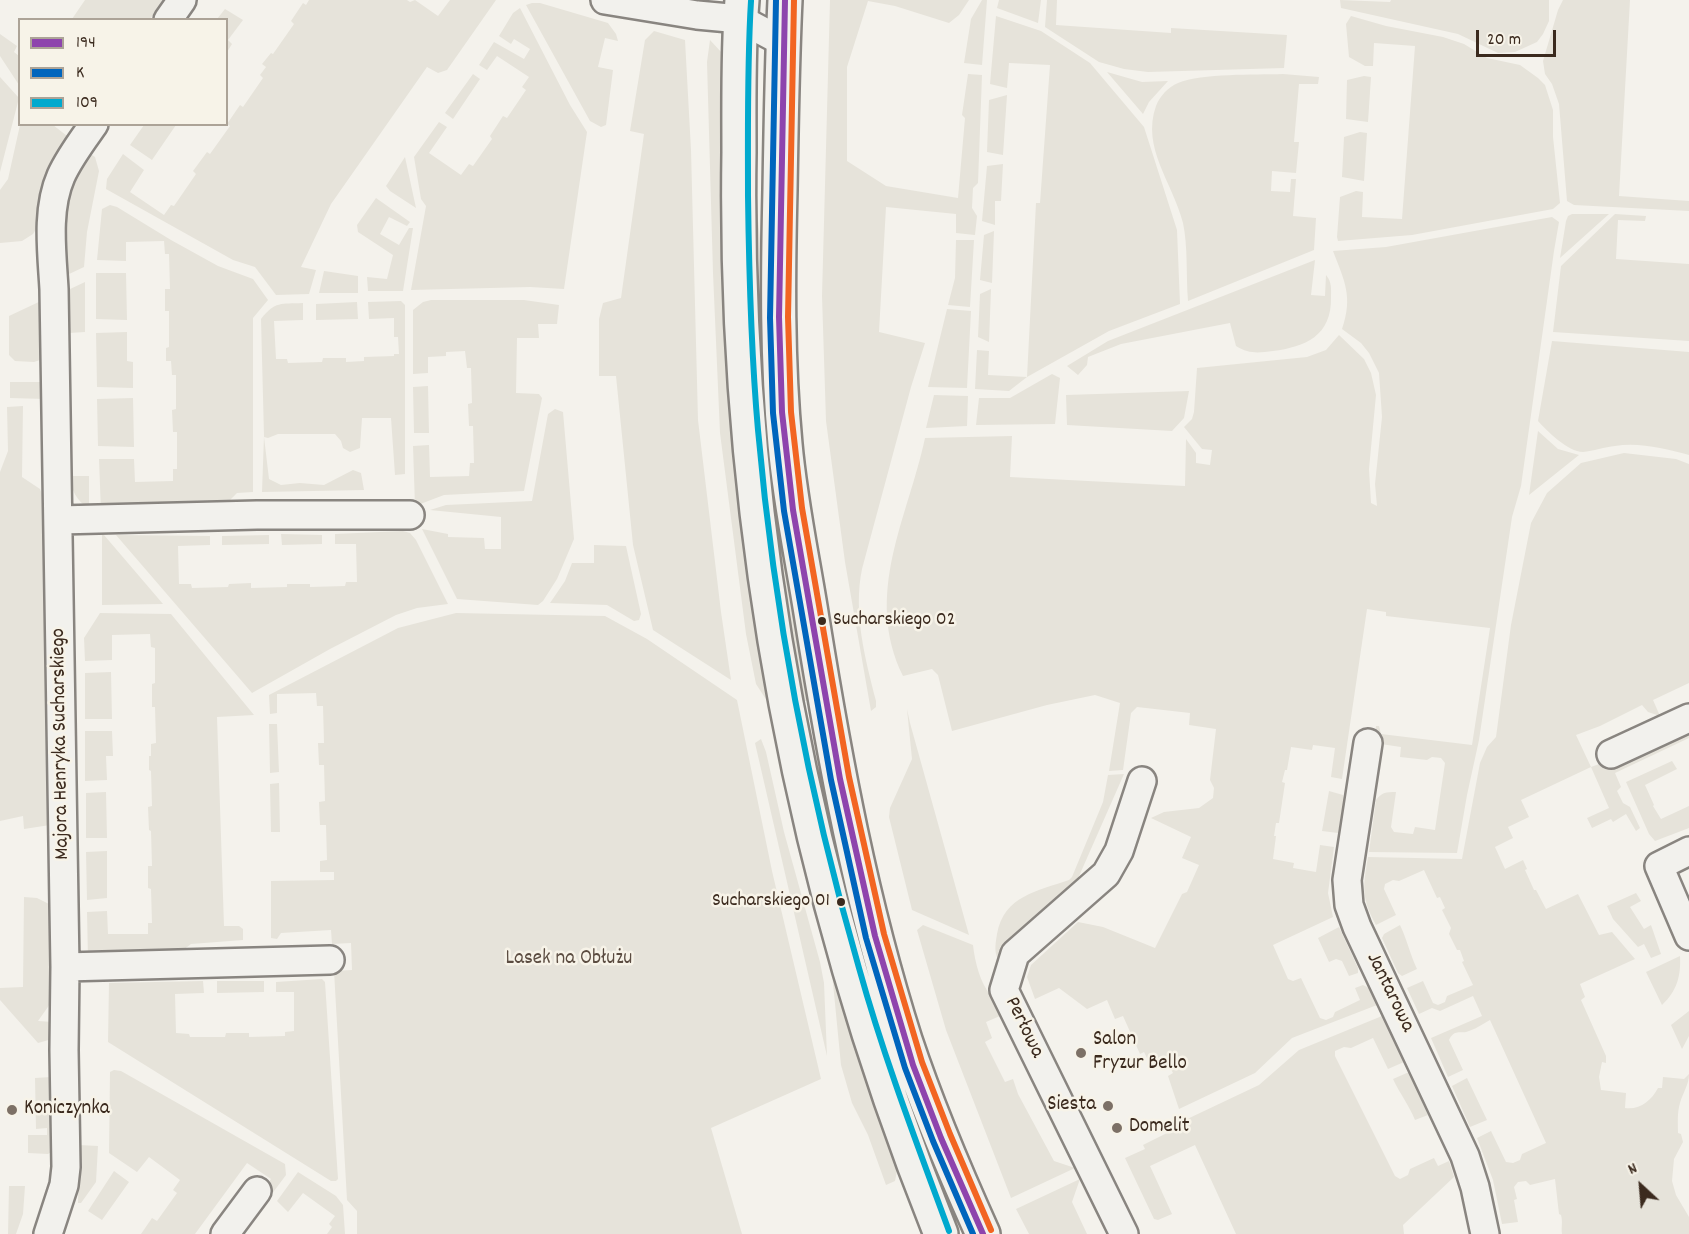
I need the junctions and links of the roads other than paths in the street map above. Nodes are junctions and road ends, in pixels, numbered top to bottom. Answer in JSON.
{"nodes":[{"id":1,"x":182,"y":0,"type":"edge"},
{"id":2,"x":605,"y":0,"type":"edge"},
{"id":3,"x":785,"y":0,"type":"edge"},
{"id":4,"x":741,"y":9,"type":"edge"},
{"id":5,"x":169,"y":18,"type":"edge"},
{"id":6,"x":783,"y":42,"type":"junction"},
{"id":7,"x":93,"y":126,"type":"edge"},
{"id":8,"x":410,"y":515,"type":"dead end"},
{"id":9,"x":58,"y":520,"type":"junction"},
{"id":10,"x":1689,"y":718,"type":"edge"},
{"id":11,"x":1368,"y":743,"type":"dead end"},
{"id":12,"x":1611,"y":754,"type":"dead end"},
{"id":13,"x":1142,"y":781,"type":"dead end"},
{"id":14,"x":1689,"y":851,"type":"edge"},
{"id":15,"x":1689,"y":936,"type":"edge"},
{"id":16,"x":330,"y":960,"type":"dead end"},
{"id":17,"x":65,"y":967,"type":"junction"},
{"id":18,"x":257,"y":1191,"type":"dead end"},
{"id":19,"x":48,"y":1234,"type":"edge"},
{"id":20,"x":225,"y":1234,"type":"edge"},
{"id":21,"x":941,"y":1234,"type":"edge"},
{"id":22,"x":983,"y":1234,"type":"edge"},
{"id":23,"x":1124,"y":1234,"type":"edge"},
{"id":24,"x":1485,"y":1234,"type":"edge"}],
"edges":[{"from":1,"to":5,"type":"street"},
{"from":2,"to":4,"type":"street"},
{"from":3,"to":6,"type":"main road"},
{"from":4,"to":6,"type":"street"},
{"from":4,"to":21,"type":"main road"},
{"from":6,"to":22,"type":"main road"},
{"from":7,"to":9,"type":"street","name":"Majora Henryka Sucharskiego"},
{"from":8,"to":9,"type":"street"},
{"from":9,"to":17,"type":"street","name":"Majora Henryka Sucharskiego"},
{"from":10,"to":12,"type":"street"},
{"from":11,"to":24,"type":"street","name":"Jantarowa"},
{"from":13,"to":23,"type":"street","name":"Perłowa"},
{"from":14,"to":15,"type":"street"},
{"from":16,"to":17,"type":"street"},
{"from":17,"to":19,"type":"street","name":"Majora Henryka Sucharskiego"},
{"from":18,"to":20,"type":"street"}]}
